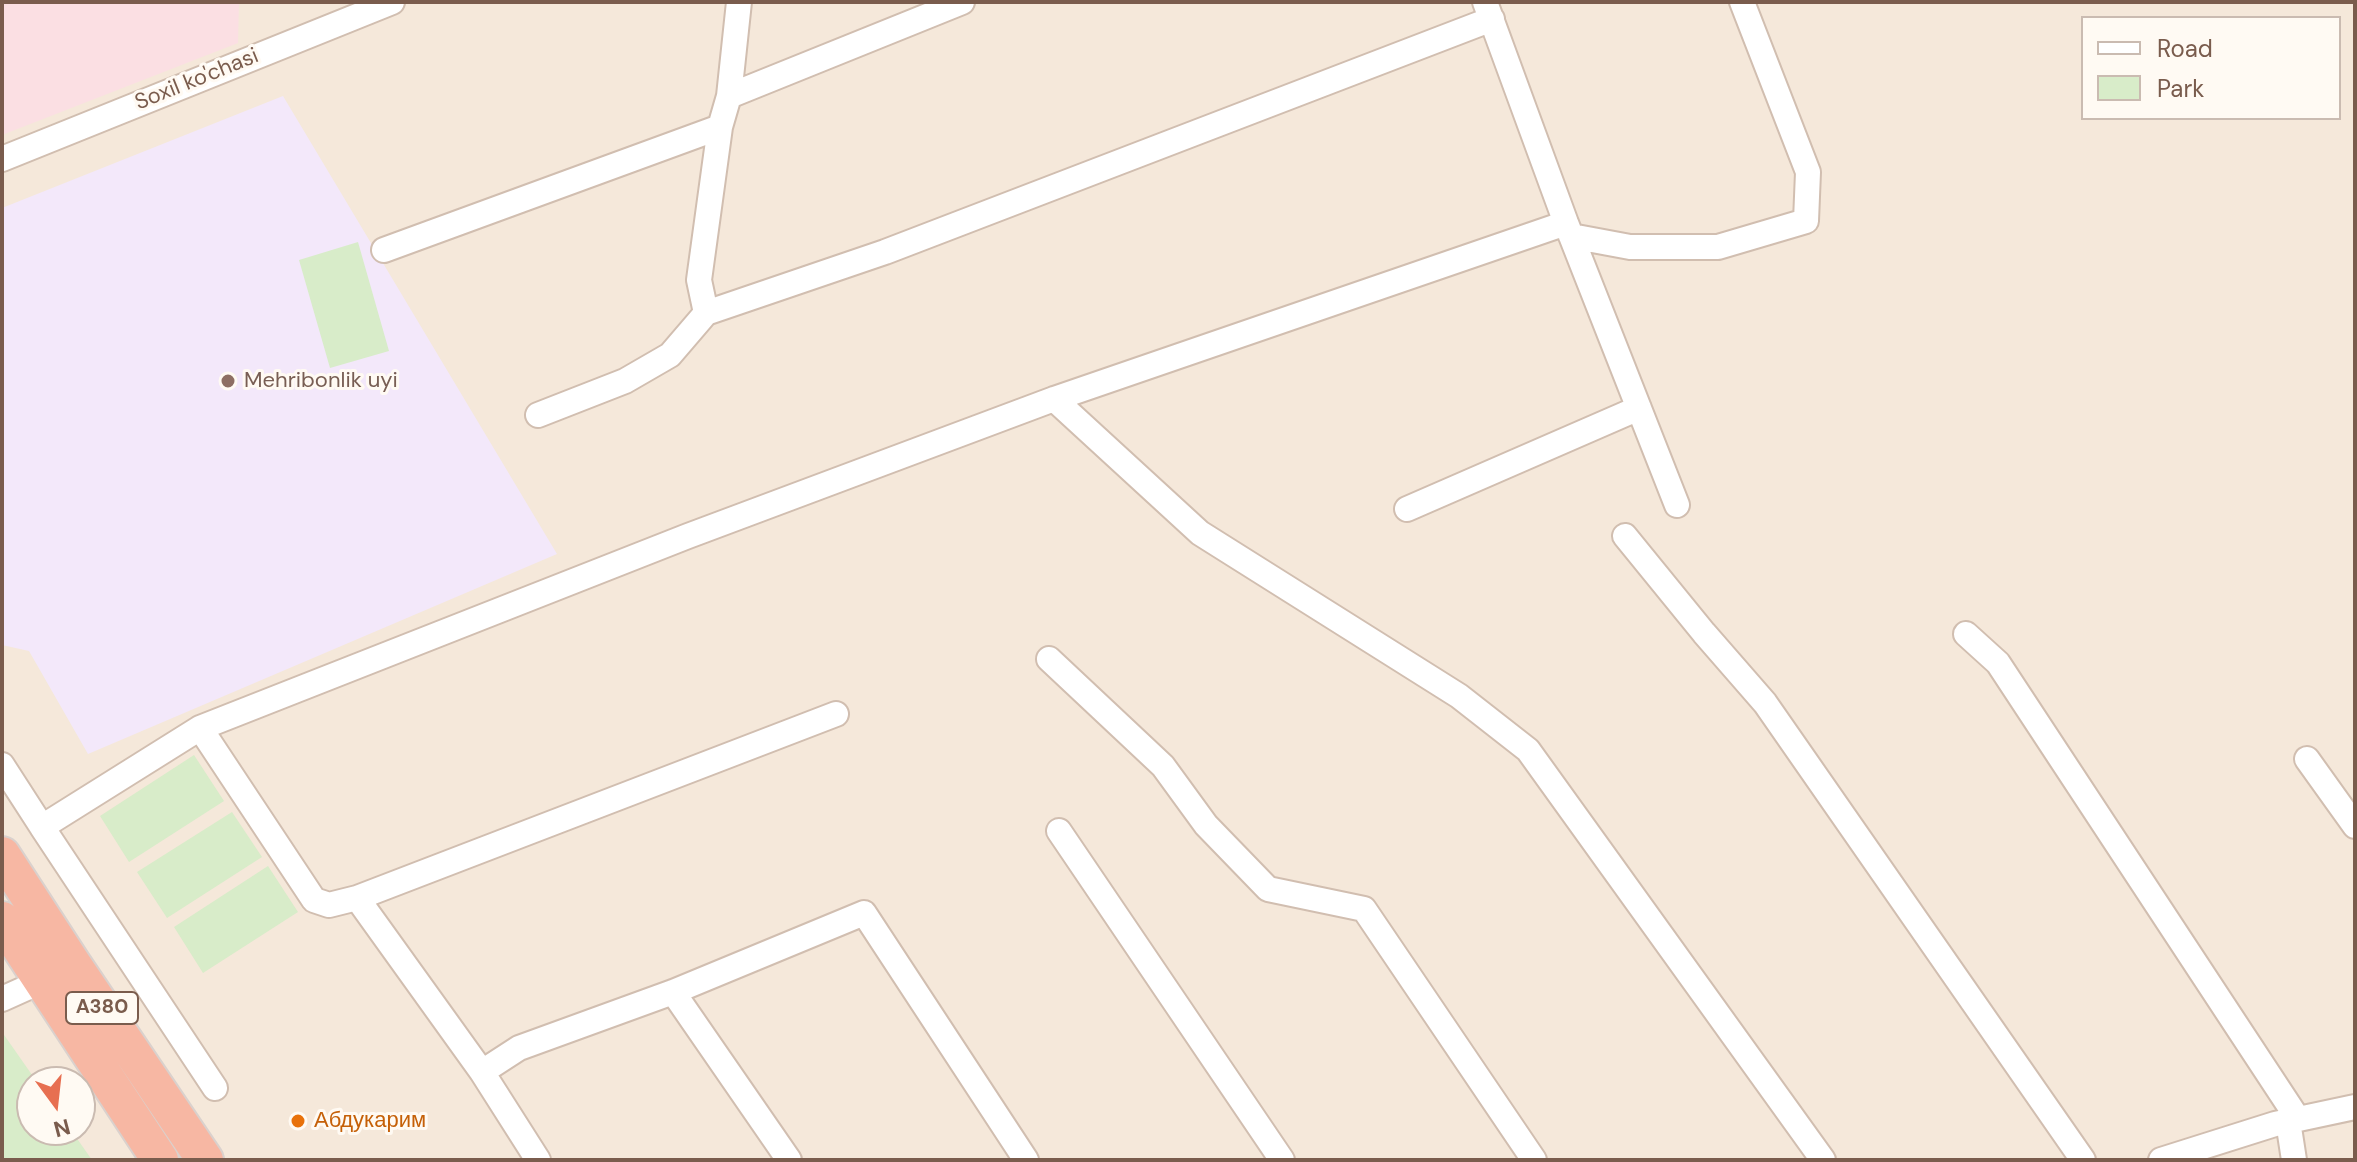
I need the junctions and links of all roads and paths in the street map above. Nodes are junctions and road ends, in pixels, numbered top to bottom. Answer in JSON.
{"nodes":[{"id":1,"x":392,"y":2,"type":"edge"},
{"id":2,"x":739,"y":2,"type":"edge"},
{"id":3,"x":962,"y":2,"type":"edge"},
{"id":4,"x":1742,"y":2,"type":"edge"},
{"id":5,"x":1488,"y":10,"type":"edge"},
{"id":6,"x":729,"y":96,"type":"junction"},
{"id":7,"x":720,"y":127,"type":"junction"},
{"id":8,"x":2,"y":159,"type":"edge"},
{"id":9,"x":1569,"y":229,"type":"junction"},
{"id":10,"x":384,"y":250,"type":"dead end"},
{"id":11,"x":706,"y":313,"type":"junction"},
{"id":12,"x":1054,"y":399,"type":"junction"},
{"id":13,"x":1639,"y":408,"type":"junction"},
{"id":14,"x":538,"y":415,"type":"dead end"},
{"id":15,"x":1677,"y":505,"type":"dead end"},
{"id":16,"x":1407,"y":509,"type":"dead end"},
{"id":17,"x":1625,"y":536,"type":"dead end"},
{"id":18,"x":1966,"y":634,"type":"dead end"},
{"id":19,"x":1049,"y":659,"type":"dead end"},
{"id":20,"x":836,"y":714,"type":"dead end"},
{"id":21,"x":200,"y":728,"type":"junction"},
{"id":22,"x":2307,"y":759,"type":"dead end"},
{"id":23,"x":2,"y":765,"type":"edge"},
{"id":24,"x":2355,"y":826,"type":"edge"},
{"id":25,"x":42,"y":827,"type":"junction"},
{"id":26,"x":1059,"y":831,"type":"dead end"},
{"id":27,"x":2,"y":855,"type":"edge"},
{"id":28,"x":357,"y":898,"type":"junction"},
{"id":29,"x":2,"y":920,"type":"edge"},
{"id":30,"x":57,"y":972,"type":"junction"},
{"id":31,"x":673,"y":992,"type":"junction"},
{"id":32,"x":2,"y":999,"type":"edge"},
{"id":33,"x":482,"y":1072,"type":"junction"},
{"id":34,"x":215,"y":1088,"type":"dead end"},
{"id":35,"x":2355,"y":1107,"type":"edge"},
{"id":36,"x":2293,"y":1120,"type":"junction"},
{"id":37,"x":160,"y":1160,"type":"edge"},
{"id":38,"x":205,"y":1160,"type":"edge"},
{"id":39,"x":538,"y":1160,"type":"edge"},
{"id":40,"x":789,"y":1160,"type":"edge"},
{"id":41,"x":1026,"y":1160,"type":"edge"},
{"id":42,"x":1282,"y":1160,"type":"edge"},
{"id":43,"x":1534,"y":1160,"type":"edge"},
{"id":44,"x":1823,"y":1160,"type":"edge"},
{"id":45,"x":2083,"y":1160,"type":"edge"},
{"id":46,"x":2161,"y":1160,"type":"edge"},
{"id":47,"x":2294,"y":1160,"type":"edge"}],
"edges":[{"from":1,"to":8,"type":"street","name":"Soxil ko'chasi"},
{"from":2,"to":6,"type":"street"},
{"from":3,"to":6,"type":"street"},
{"from":4,"to":9,"type":"street"},
{"from":5,"to":9,"type":"street"},
{"from":5,"to":11,"type":"street"},
{"from":6,"to":7,"type":"street"},
{"from":7,"to":10,"type":"street"},
{"from":7,"to":11,"type":"street"},
{"from":9,"to":12,"type":"street"},
{"from":9,"to":13,"type":"street"},
{"from":11,"to":14,"type":"street"},
{"from":12,"to":21,"type":"street"},
{"from":12,"to":44,"type":"street"},
{"from":13,"to":15,"type":"street"},
{"from":13,"to":16,"type":"street"},
{"from":17,"to":45,"type":"street"},
{"from":18,"to":36,"type":"street"},
{"from":19,"to":43,"type":"street"},
{"from":20,"to":28,"type":"street"},
{"from":21,"to":25,"type":"street"},
{"from":21,"to":28,"type":"street"},
{"from":22,"to":24,"type":"street"},
{"from":23,"to":25,"type":"street"},
{"from":25,"to":34,"type":"street"},
{"from":26,"to":42,"type":"street"},
{"from":27,"to":30,"type":"highway","number":"A380"},
{"from":28,"to":33,"type":"street"},
{"from":29,"to":30,"type":"highway","number":"A380"},
{"from":30,"to":32,"type":"street"},
{"from":30,"to":37,"type":"highway","number":"A380"},
{"from":30,"to":38,"type":"highway","number":"A380"},
{"from":31,"to":33,"type":"street"},
{"from":31,"to":40,"type":"street"},
{"from":31,"to":41,"type":"street"},
{"from":33,"to":39,"type":"street"},
{"from":35,"to":36,"type":"street"},
{"from":36,"to":46,"type":"street"},
{"from":36,"to":47,"type":"street"}]}
